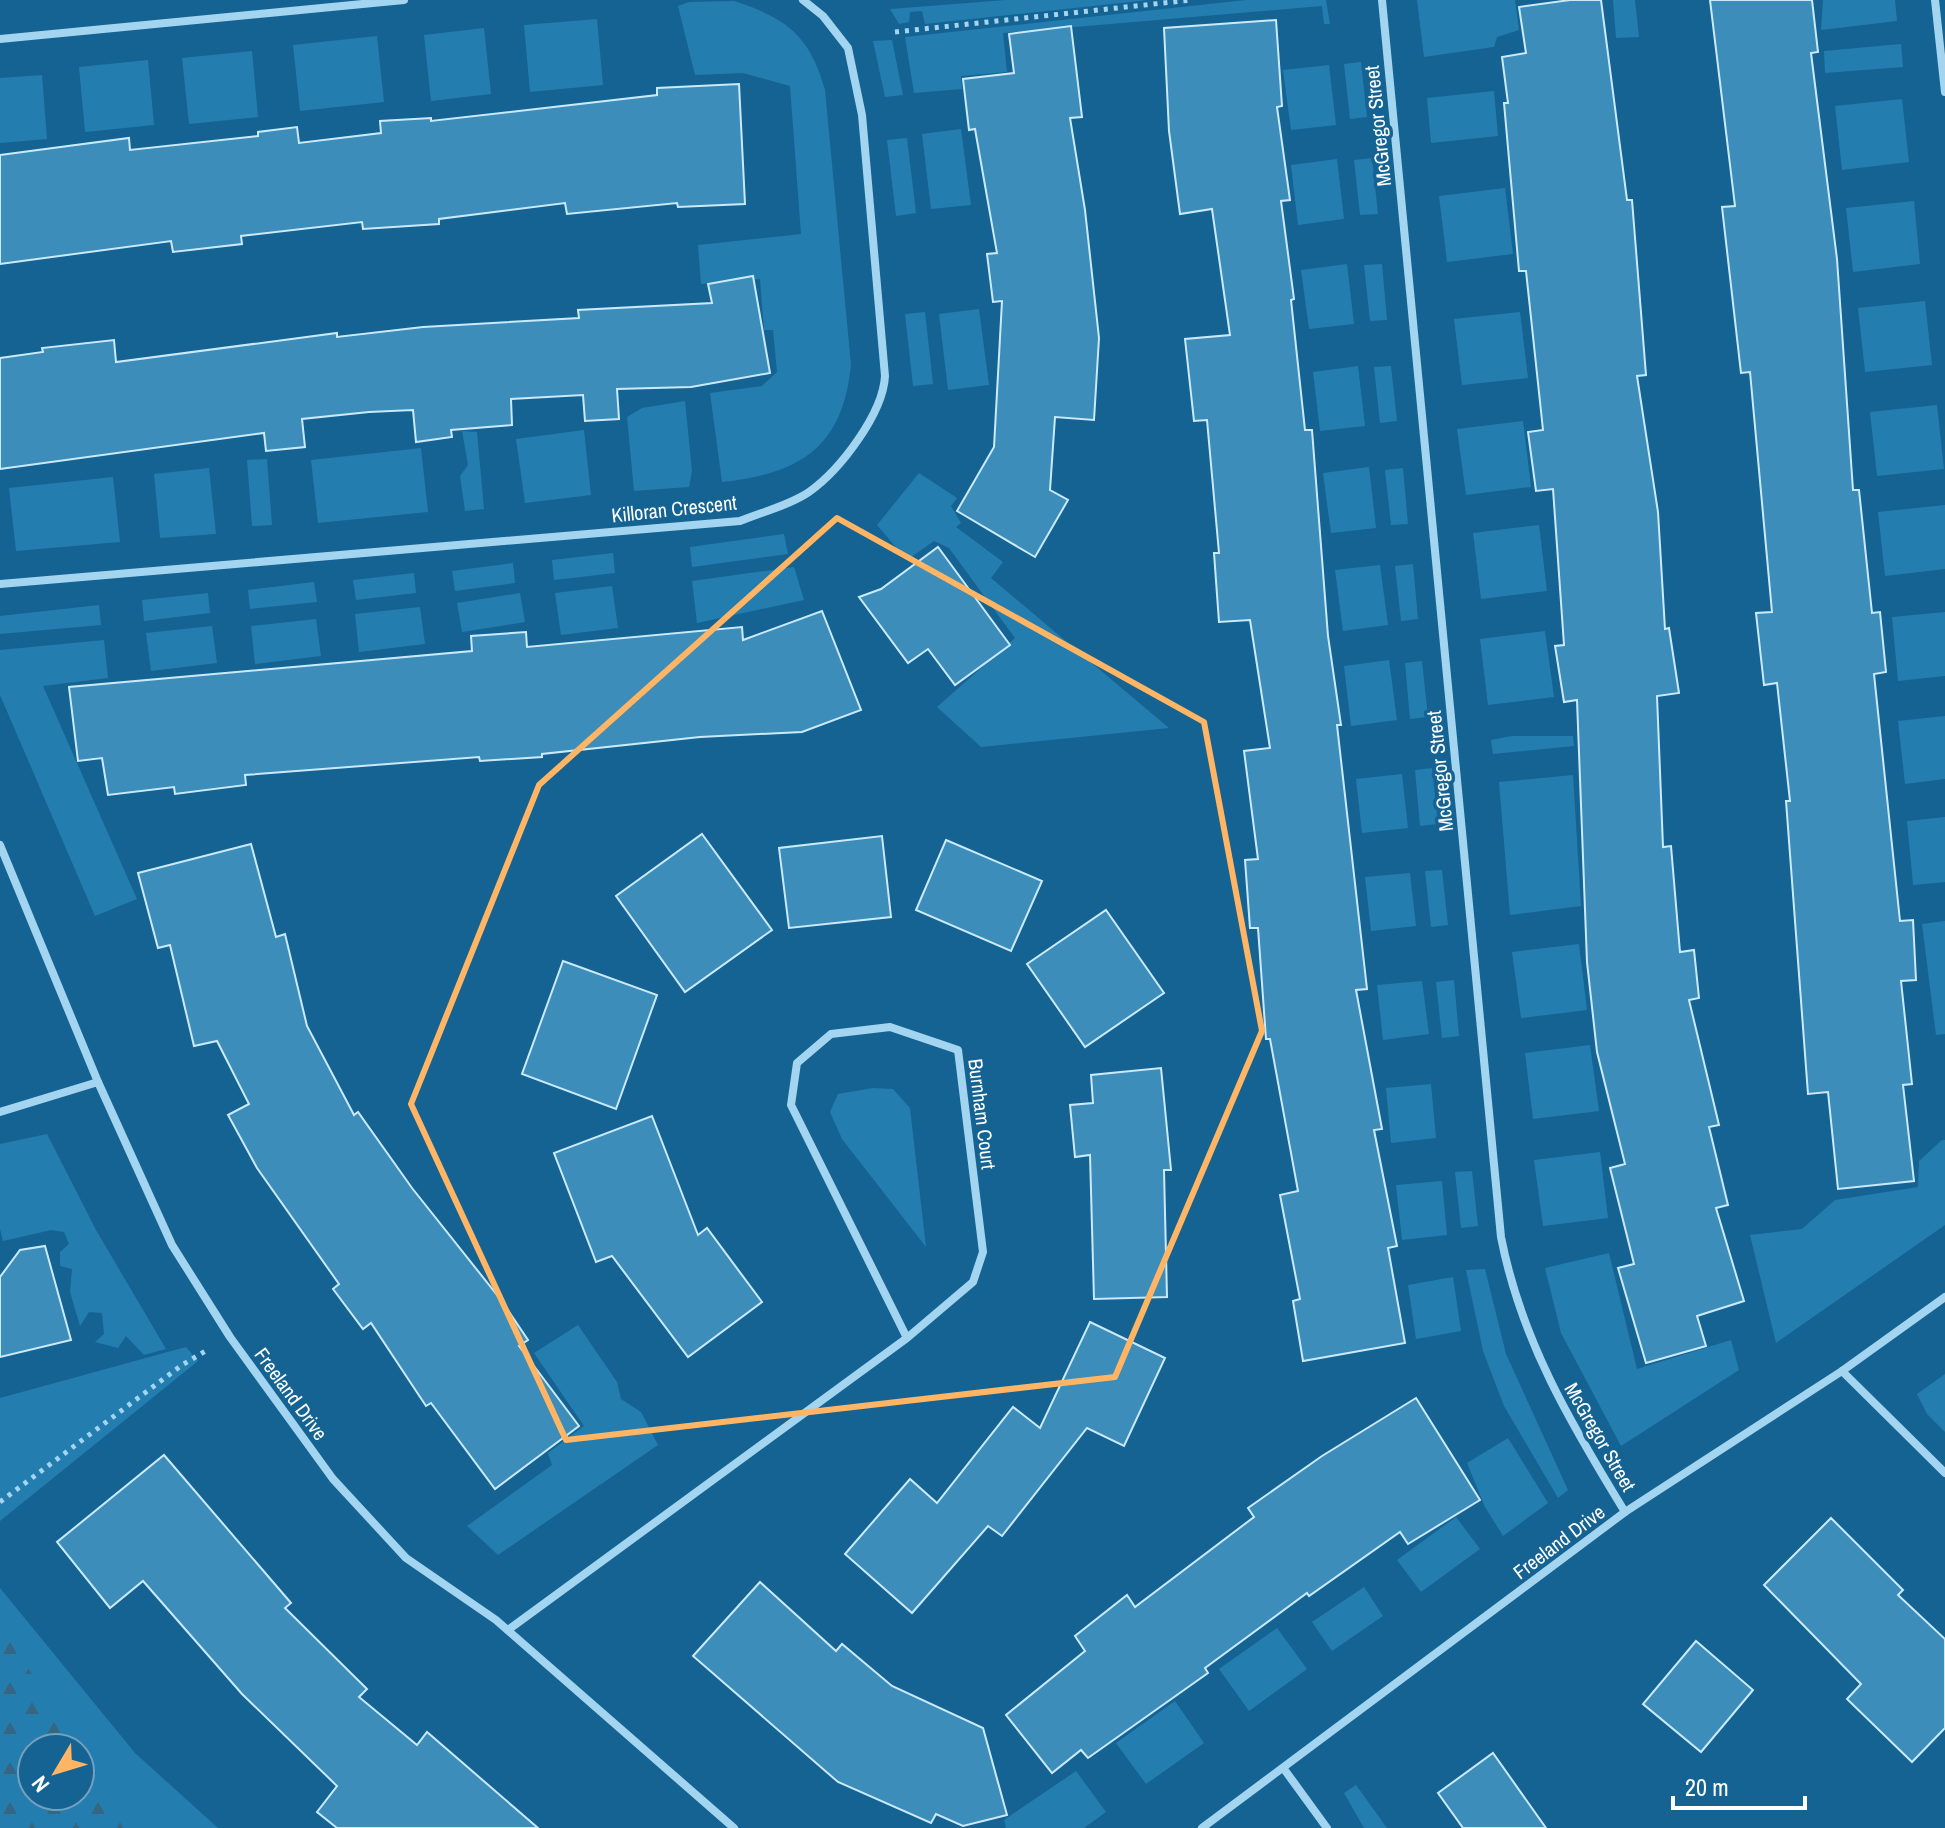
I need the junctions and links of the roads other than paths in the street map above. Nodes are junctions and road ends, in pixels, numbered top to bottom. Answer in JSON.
{"nodes":[{"id":1,"x":404,"y":0,"type":"edge"},
{"id":2,"x":803,"y":0,"type":"edge"},
{"id":3,"x":1382,"y":0,"type":"edge"},
{"id":4,"x":1935,"y":0,"type":"edge"},
{"id":5,"x":0,"y":39,"type":"edge"},
{"id":6,"x":1945,"y":92,"type":"edge"},
{"id":7,"x":0,"y":584,"type":"edge"},
{"id":8,"x":0,"y":845,"type":"edge"},
{"id":9,"x":98,"y":1082,"type":"junction"},
{"id":10,"x":0,"y":1112,"type":"edge"},
{"id":11,"x":1945,"y":1297,"type":"edge"},
{"id":12,"x":907,"y":1338,"type":"junction"},
{"id":13,"x":1842,"y":1371,"type":"junction"},
{"id":14,"x":1945,"y":1473,"type":"edge"},
{"id":15,"x":1625,"y":1512,"type":"junction"},
{"id":16,"x":508,"y":1630,"type":"junction"},
{"id":17,"x":1284,"y":1769,"type":"junction"},
{"id":18,"x":734,"y":1828,"type":"edge"},
{"id":19,"x":1202,"y":1828,"type":"edge"},
{"id":20,"x":1327,"y":1828,"type":"edge"}],
"edges":[{"from":1,"to":5,"type":"street"},
{"from":2,"to":7,"type":"street","name":"Killoran Crescent"},
{"from":3,"to":15,"type":"street","name":"McGregor Street"},
{"from":4,"to":6,"type":"street"},
{"from":8,"to":9,"type":"street","name":"Freeland Drive"},
{"from":9,"to":10,"type":"street"},
{"from":9,"to":16,"type":"street","name":"Freeland Drive"},
{"from":11,"to":13,"type":"street","name":"Freeland Drive"},
{"from":12,"to":12,"type":"street","name":"Burnham Court"},
{"from":12,"to":16,"type":"street","name":"Burnham Court"},
{"from":13,"to":14,"type":"street"},
{"from":13,"to":15,"type":"street","name":"Freeland Drive"},
{"from":15,"to":17,"type":"street","name":"Freeland Drive"},
{"from":16,"to":18,"type":"street","name":"Freeland Drive"},
{"from":17,"to":19,"type":"street","name":"Freeland Drive"},
{"from":17,"to":20,"type":"street"}]}
